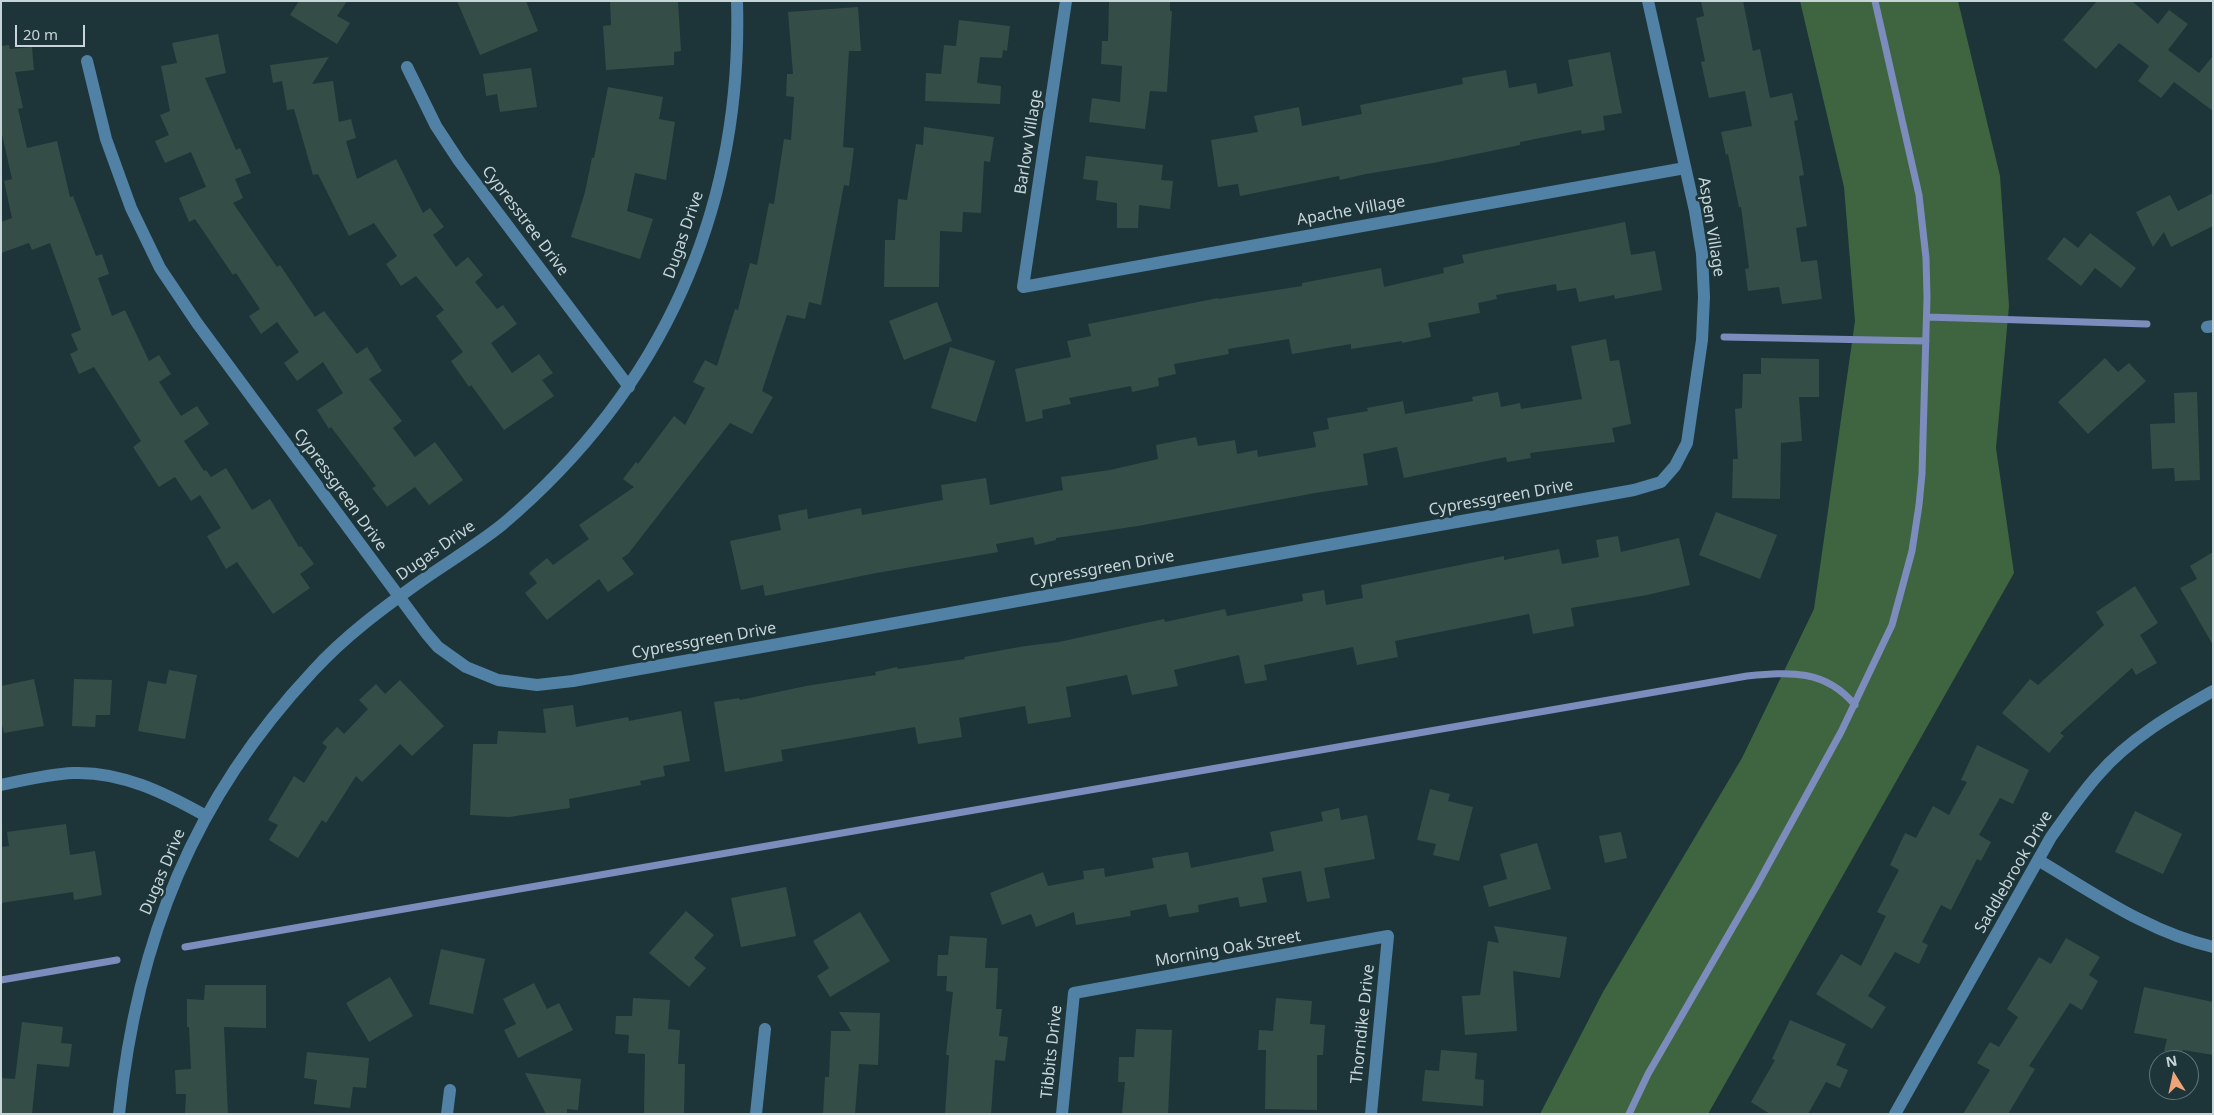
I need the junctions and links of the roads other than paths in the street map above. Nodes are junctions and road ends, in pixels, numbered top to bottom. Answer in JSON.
{"nodes":[{"id":1,"x":737,"y":1,"type":"edge"},
{"id":2,"x":1066,"y":1,"type":"edge"},
{"id":3,"x":1648,"y":1,"type":"edge"},
{"id":4,"x":87,"y":61,"type":"dead end"},
{"id":5,"x":407,"y":67,"type":"dead end"},
{"id":6,"x":1685,"y":168,"type":"junction"},
{"id":7,"x":1023,"y":287,"type":"joint"},
{"id":8,"x":629,"y":386,"type":"junction"},
{"id":9,"x":1661,"y":482,"type":"joint"},
{"id":10,"x":399,"y":597,"type":"junction"},
{"id":11,"x":2213,"y":691,"type":"edge"},
{"id":12,"x":1,"y":785,"type":"edge"},
{"id":13,"x":206,"y":816,"type":"junction"},
{"id":14,"x":2038,"y":860,"type":"junction"},
{"id":15,"x":1388,"y":936,"type":"joint"},
{"id":16,"x":2213,"y":947,"type":"edge"},
{"id":17,"x":1074,"y":993,"type":"joint"},
{"id":18,"x":764,"y":1029,"type":"dead end"},
{"id":19,"x":450,"y":1090,"type":"dead end"},
{"id":20,"x":119,"y":1114,"type":"edge"},
{"id":21,"x":447,"y":1114,"type":"edge"},
{"id":22,"x":756,"y":1114,"type":"edge"},
{"id":23,"x":1062,"y":1114,"type":"edge"},
{"id":24,"x":1371,"y":1114,"type":"edge"},
{"id":25,"x":1895,"y":1114,"type":"edge"}],
"edges":[{"from":1,"to":8,"type":"street","name":"Dugas Drive"},
{"from":2,"to":7,"type":"street","name":"Barlow Village"},
{"from":3,"to":6,"type":"street","name":"Aspen Village"},
{"from":4,"to":10,"type":"street","name":"Cypressgreen Drive"},
{"from":5,"to":8,"type":"street","name":"Cypresstree Drive"},
{"from":6,"to":7,"type":"street","name":"Apache Village"},
{"from":6,"to":9,"type":"street","name":"Aspen Village"},
{"from":8,"to":10,"type":"street","name":"Dugas Drive"},
{"from":9,"to":10,"type":"street","name":"Cypressgreen Drive"},
{"from":10,"to":13,"type":"street","name":"Dugas Drive"},
{"from":11,"to":14,"type":"street","name":"Saddlebrook Drive"},
{"from":12,"to":13,"type":"street"},
{"from":13,"to":20,"type":"street","name":"Dugas Drive"},
{"from":14,"to":16,"type":"street"},
{"from":14,"to":25,"type":"street","name":"Saddlebrook Drive"},
{"from":15,"to":17,"type":"street","name":"Morning Oak Street"},
{"from":15,"to":24,"type":"street","name":"Thorndike Drive"},
{"from":17,"to":23,"type":"street","name":"Tibbits Drive"},
{"from":18,"to":22,"type":"street"},
{"from":19,"to":21,"type":"street"}]}
